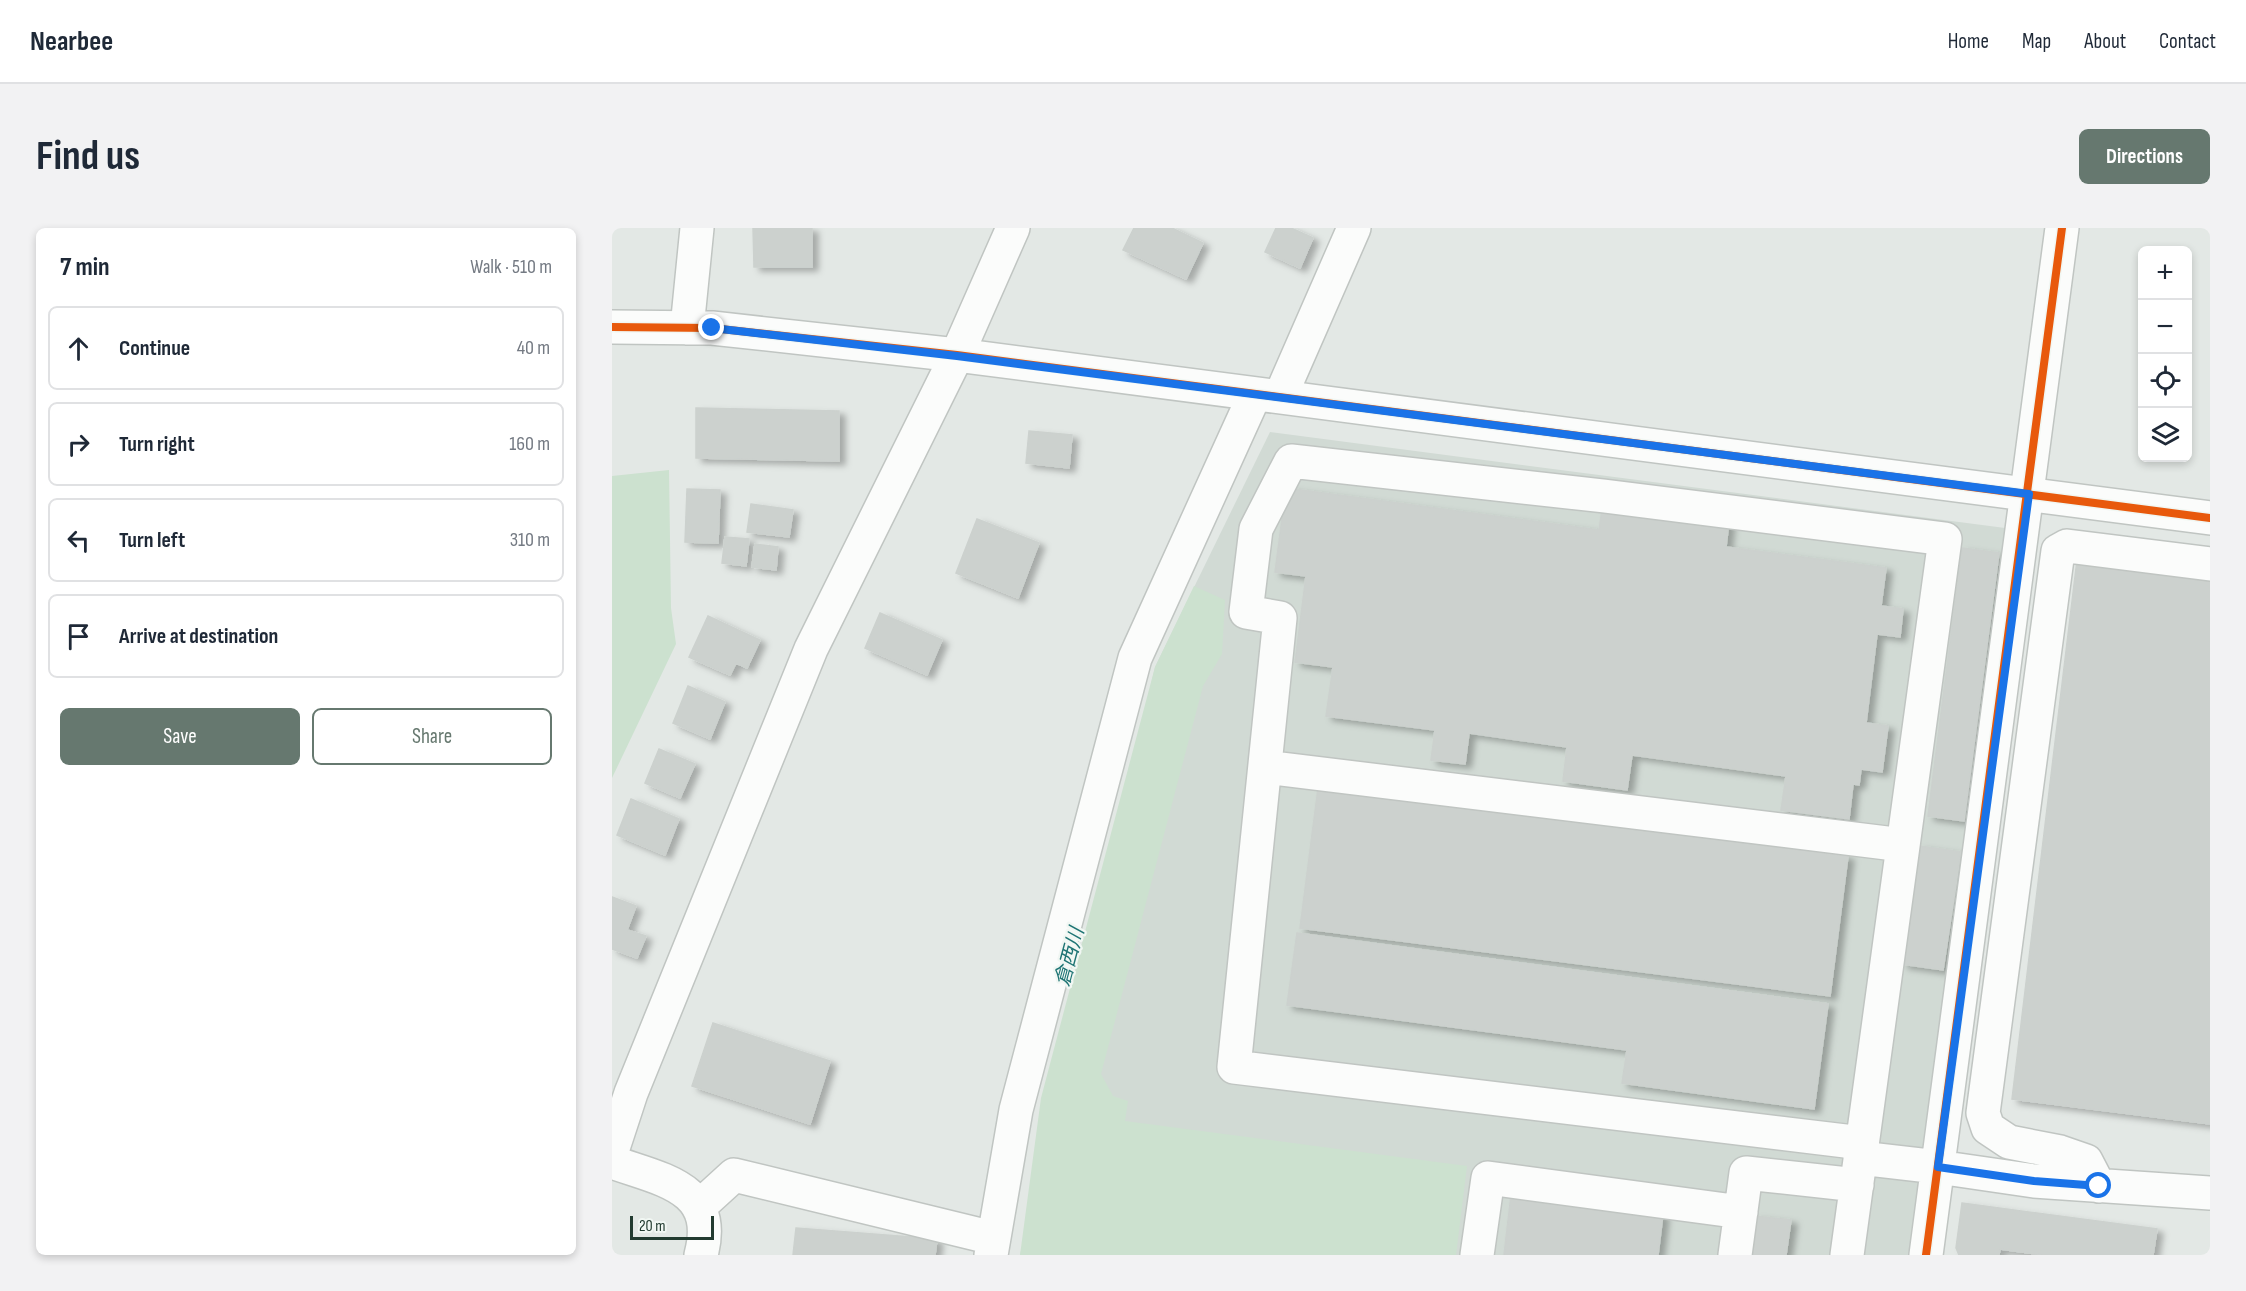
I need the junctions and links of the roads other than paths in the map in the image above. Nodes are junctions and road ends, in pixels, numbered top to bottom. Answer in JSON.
{"nodes":[{"id":1,"x":696,"y":228,"type":"edge"},
{"id":2,"x":1013,"y":228,"type":"edge"},
{"id":3,"x":1354,"y":228,"type":"edge"},
{"id":4,"x":2062,"y":228,"type":"edge"},
{"id":5,"x":612,"y":327,"type":"edge"},
{"id":6,"x":687,"y":328,"type":"junction"},
{"id":7,"x":957,"y":356,"type":"junction"},
{"id":8,"x":1267,"y":396,"type":"junction"},
{"id":9,"x":2029,"y":494,"type":"junction"},
{"id":10,"x":2210,"y":518,"type":"edge"},
{"id":11,"x":2210,"y":564,"type":"edge"},
{"id":12,"x":1265,"y":768,"type":"junction"},
{"id":13,"x":1903,"y":845,"type":"junction"},
{"id":14,"x":622,"y":1090,"type":"edge"},
{"id":15,"x":612,"y":1151,"type":"edge"},
{"id":16,"x":612,"y":1162,"type":"edge"},
{"id":17,"x":1860,"y":1162,"type":"junction"},
{"id":18,"x":1938,"y":1167,"type":"junction"},
{"id":19,"x":2099,"y":1186,"type":"junction"},
{"id":20,"x":2210,"y":1194,"type":"edge"},
{"id":21,"x":700,"y":1206,"type":"junction"},
{"id":22,"x":1741,"y":1212,"type":"junction"},
{"id":23,"x":992,"y":1247,"type":"edge"},
{"id":24,"x":1929,"y":1252,"type":"edge"},
{"id":25,"x":701,"y":1255,"type":"edge"},
{"id":26,"x":1477,"y":1255,"type":"edge"},
{"id":27,"x":1735,"y":1255,"type":"edge"},
{"id":28,"x":1847,"y":1255,"type":"edge"}],
"edges":[{"from":1,"to":6,"type":"street"},
{"from":2,"to":7,"type":"street"},
{"from":3,"to":8,"type":"street"},
{"from":4,"to":9,"type":"street"},
{"from":5,"to":6,"type":"street"},
{"from":6,"to":7,"type":"street"},
{"from":7,"to":8,"type":"street"},
{"from":7,"to":14,"type":"street"},
{"from":8,"to":9,"type":"street"},
{"from":8,"to":23,"type":"street"},
{"from":9,"to":10,"type":"street"},
{"from":9,"to":18,"type":"street"},
{"from":11,"to":19,"type":"street"},
{"from":12,"to":13,"type":"street"},
{"from":12,"to":13,"type":"street"},
{"from":12,"to":17,"type":"street"},
{"from":13,"to":17,"type":"street"},
{"from":14,"to":15,"type":"street"},
{"from":16,"to":21,"type":"street"},
{"from":17,"to":18,"type":"street"},
{"from":17,"to":22,"type":"street"},
{"from":17,"to":28,"type":"street"},
{"from":18,"to":19,"type":"street"},
{"from":18,"to":24,"type":"street"},
{"from":19,"to":20,"type":"street"},
{"from":21,"to":23,"type":"street"},
{"from":21,"to":25,"type":"street"},
{"from":22,"to":26,"type":"street"},
{"from":22,"to":27,"type":"street"}]}
